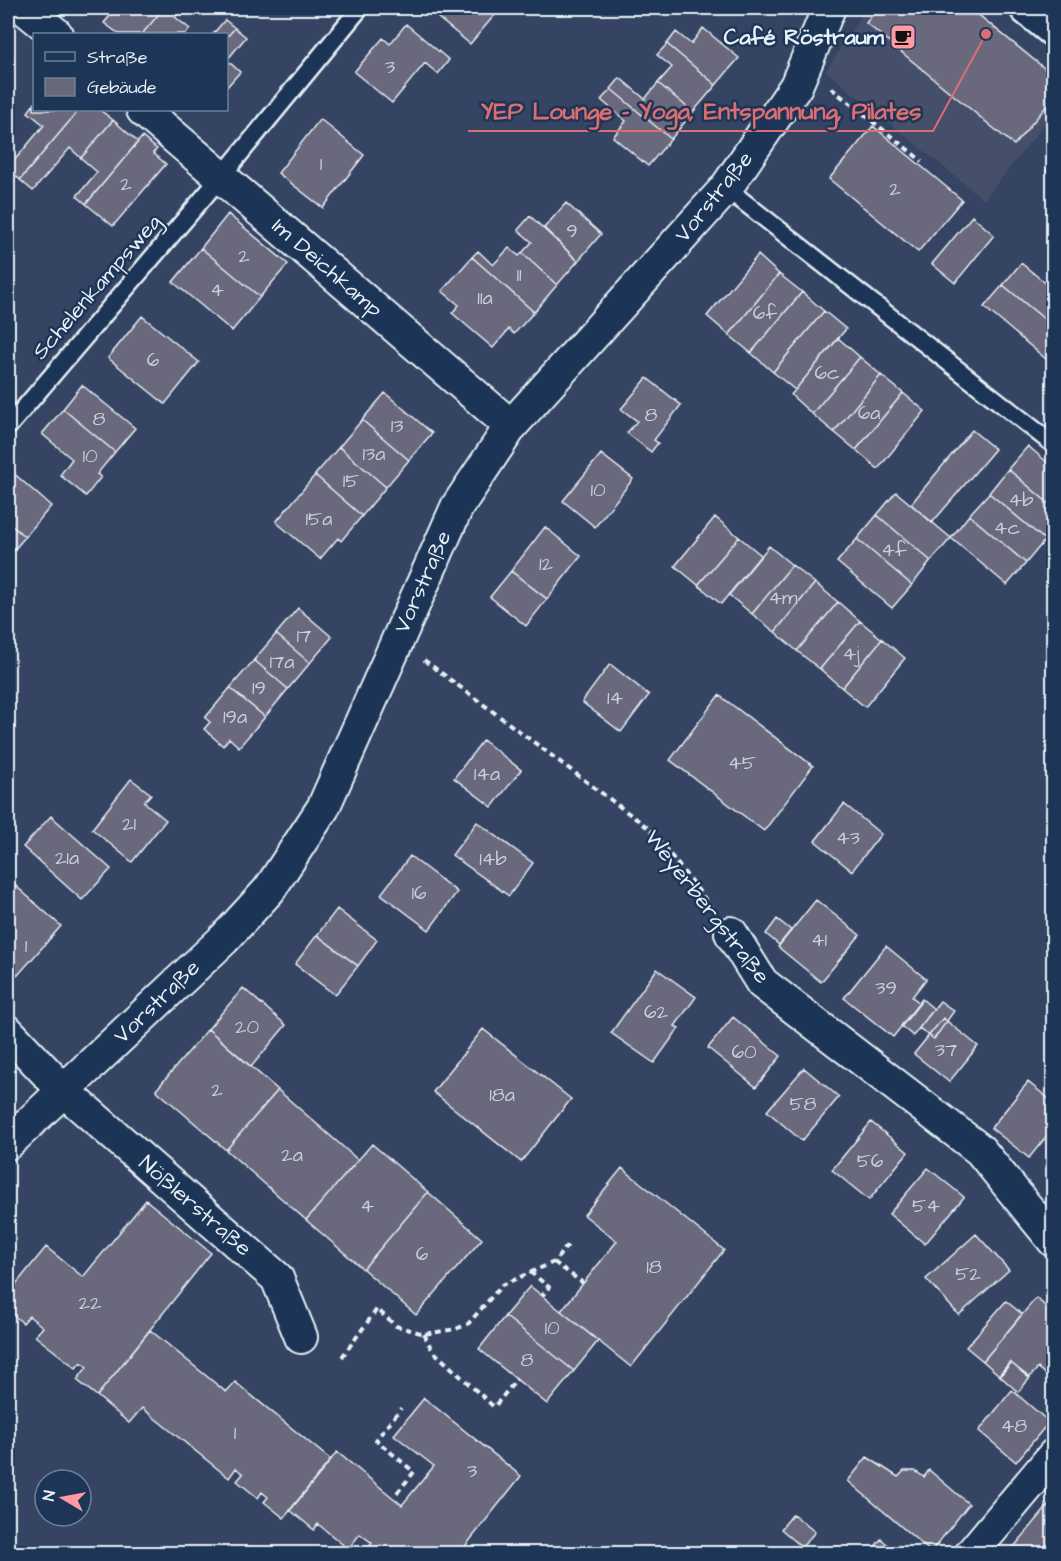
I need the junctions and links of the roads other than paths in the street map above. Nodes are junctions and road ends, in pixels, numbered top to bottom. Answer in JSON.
{"nodes":[{"id":1,"x":24,"y":8,"type":"edge"},
{"id":2,"x":360,"y":8,"type":"edge"},
{"id":3,"x":829,"y":8,"type":"edge"},
{"id":4,"x":1027,"y":8,"type":"edge"},
{"id":5,"x":1053,"y":30,"type":"edge"},
{"id":6,"x":55,"y":33,"type":"edge"},
{"id":7,"x":144,"y":111,"type":"edge"},
{"id":8,"x":222,"y":177,"type":"junction"},
{"id":9,"x":726,"y":188,"type":"junction"},
{"id":10,"x":512,"y":426,"type":"junction"},
{"id":11,"x":8,"y":427,"type":"edge"},
{"id":12,"x":1053,"y":445,"type":"edge"},
{"id":13,"x":731,"y":933,"type":"road end"},
{"id":14,"x":8,"y":1032,"type":"edge"},
{"id":15,"x":64,"y":1091,"type":"junction"},
{"id":16,"x":8,"y":1143,"type":"edge"},
{"id":17,"x":1053,"y":1241,"type":"edge"},
{"id":18,"x":301,"y":1337,"type":"dead end"},
{"id":19,"x":1053,"y":1455,"type":"edge"},
{"id":20,"x":971,"y":1554,"type":"edge"}],
"edges":[{"from":1,"to":6,"type":"street"},
{"from":2,"to":8,"type":"lane","name":"Schelenkampsweg"},
{"from":3,"to":9,"type":"street","name":"Vorstraße"},
{"from":4,"to":5,"type":"main road"},
{"from":7,"to":8,"type":"street","name":"Im Deichkamp"},
{"from":8,"to":10,"type":"street","name":"Im Deichkamp"},
{"from":8,"to":11,"type":"lane","name":"Schelenkampsweg"},
{"from":9,"to":10,"type":"street","name":"Vorstraße"},
{"from":9,"to":12,"type":"lane"},
{"from":10,"to":15,"type":"street","name":"Vorstraße"},
{"from":13,"to":17,"type":"street","name":"Weyerbergstraße"},
{"from":14,"to":15,"type":"street","name":"Nößlerstraße"},
{"from":15,"to":16,"type":"street","name":"Vorstraße"},
{"from":15,"to":18,"type":"street","name":"Nößlerstraße"},
{"from":19,"to":20,"type":"street"}]}
